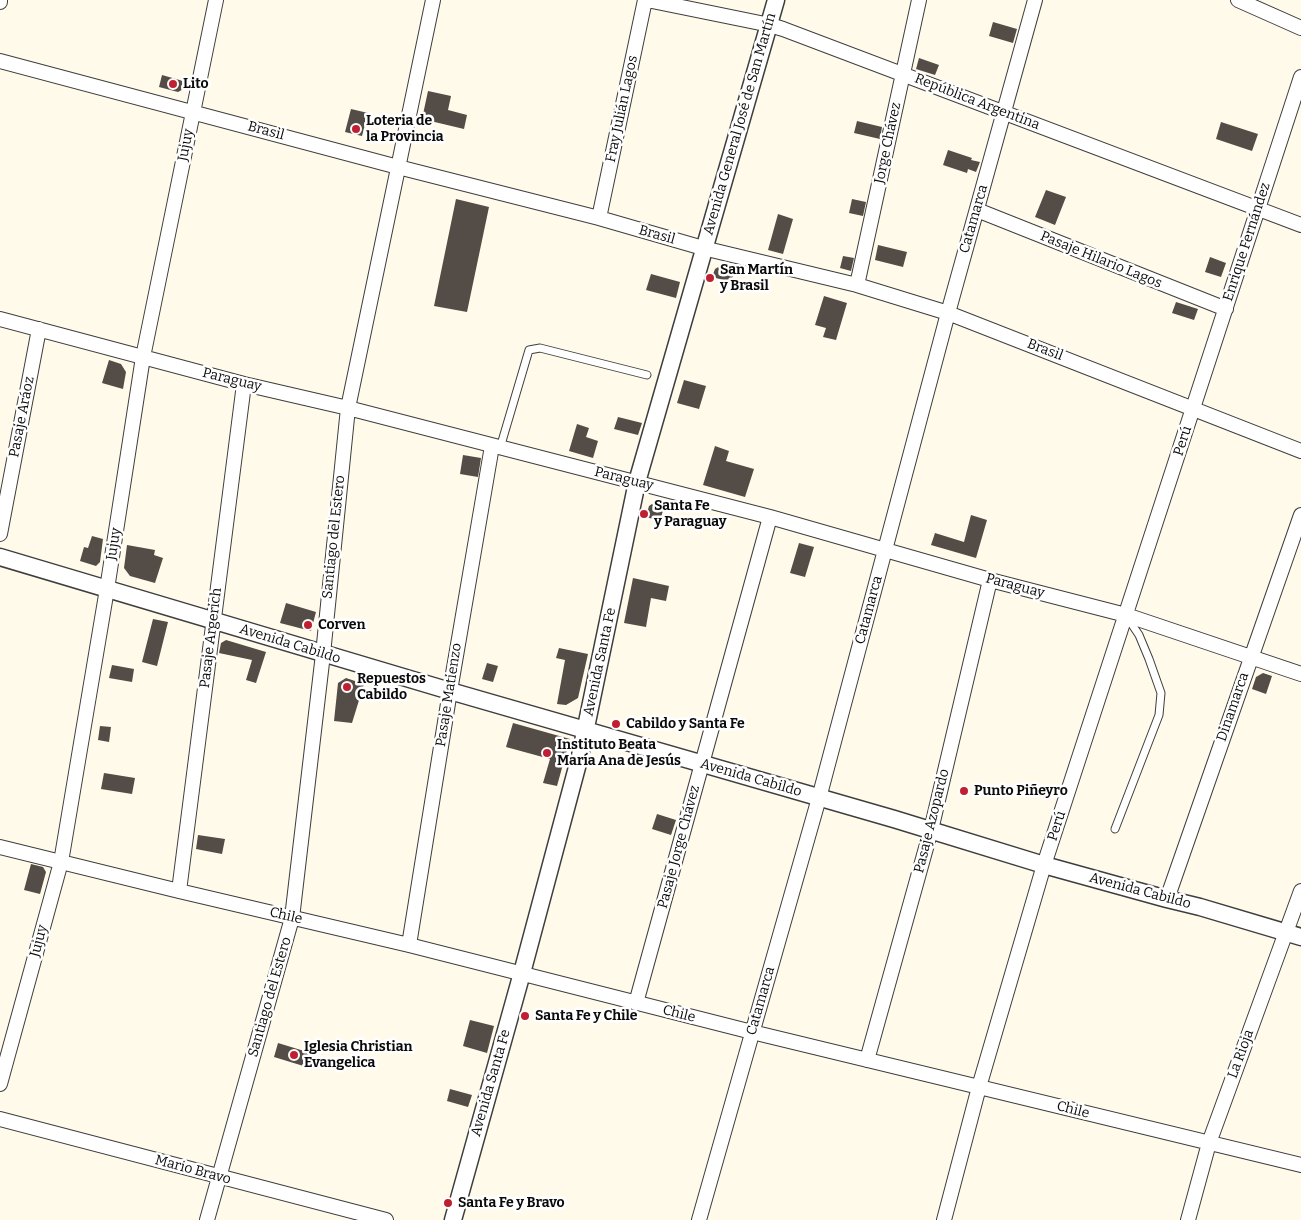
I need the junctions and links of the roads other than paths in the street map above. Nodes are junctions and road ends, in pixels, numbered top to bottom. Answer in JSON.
{"nodes":[{"id":1,"x":216,"y":0,"type":"edge"},
{"id":2,"x":433,"y":0,"type":"edge"},
{"id":3,"x":646,"y":0,"type":"edge"},
{"id":4,"x":776,"y":0,"type":"edge"},
{"id":5,"x":919,"y":0,"type":"edge"},
{"id":6,"x":1035,"y":0,"type":"edge"},
{"id":7,"x":1238,"y":0,"type":"edge"},
{"id":8,"x":770,"y":25,"type":"junction"},
{"id":9,"x":1301,"y":28,"type":"edge"},
{"id":10,"x":0,"y":61,"type":"edge"},
{"id":11,"x":903,"y":74,"type":"junction"},
{"id":12,"x":1301,"y":77,"type":"edge"},
{"id":13,"x":192,"y":112,"type":"junction"},
{"id":14,"x":1004,"y":113,"type":"junction"},
{"id":15,"x":398,"y":167,"type":"junction"},
{"id":16,"x":1258,"y":209,"type":"junction"},
{"id":17,"x":977,"y":210,"type":"junction"},
{"id":18,"x":599,"y":218,"type":"junction"},
{"id":19,"x":1301,"y":225,"type":"edge"},
{"id":20,"x":703,"y":248,"type":"junction"},
{"id":21,"x":857,"y":285,"type":"junction"},
{"id":22,"x":1226,"y":309,"type":"junction"},
{"id":23,"x":948,"y":313,"type":"junction"},
{"id":24,"x":0,"y":319,"type":"edge"},
{"id":25,"x":39,"y":329,"type":"junction"},
{"id":26,"x":143,"y":357,"type":"junction"},
{"id":27,"x":647,"y":375,"type":"dead end"},
{"id":28,"x":244,"y":384,"type":"junction"},
{"id":29,"x":348,"y":408,"type":"junction"},
{"id":30,"x":1194,"y":408,"type":"junction"},
{"id":31,"x":496,"y":447,"type":"junction"},
{"id":32,"x":1301,"y":451,"type":"edge"},
{"id":33,"x":637,"y":482,"type":"junction"},
{"id":34,"x":1301,"y":515,"type":"edge"},
{"id":35,"x":770,"y":517,"type":"junction"},
{"id":36,"x":0,"y":534,"type":"edge"},
{"id":37,"x":885,"y":550,"type":"junction"},
{"id":38,"x":0,"y":557,"type":"edge"},
{"id":39,"x":990,"y":580,"type":"junction"},
{"id":40,"x":107,"y":590,"type":"junction"},
{"id":41,"x":1126,"y":615,"type":"junction"},
{"id":42,"x":213,"y":620,"type":"junction"},
{"id":43,"x":323,"y":654,"type":"junction"},
{"id":44,"x":1251,"y":656,"type":"junction"},
{"id":45,"x":1301,"y":674,"type":"edge"},
{"id":46,"x":450,"y":691,"type":"junction"},
{"id":47,"x":586,"y":731,"type":"junction"},
{"id":48,"x":702,"y":764,"type":"junction"},
{"id":49,"x":819,"y":798,"type":"junction"},
{"id":50,"x":1115,"y":829,"type":"dead end"},
{"id":51,"x":931,"y":830,"type":"junction"},
{"id":52,"x":0,"y":847,"type":"edge"},
{"id":53,"x":61,"y":862,"type":"junction"},
{"id":54,"x":1044,"y":864,"type":"junction"},
{"id":55,"x":1301,"y":891,"type":"edge"},
{"id":56,"x":179,"y":892,"type":"junction"},
{"id":57,"x":1167,"y":899,"type":"junction"},
{"id":58,"x":292,"y":918,"type":"junction"},
{"id":59,"x":1285,"y":932,"type":"junction"},
{"id":60,"x":1301,"y":937,"type":"edge"},
{"id":61,"x":409,"y":945,"type":"junction"},
{"id":62,"x":522,"y":973,"type":"junction"},
{"id":63,"x":636,"y":1003,"type":"junction"},
{"id":64,"x":752,"y":1032,"type":"junction"},
{"id":65,"x":867,"y":1060,"type":"junction"},
{"id":66,"x":0,"y":1084,"type":"edge"},
{"id":67,"x":979,"y":1087,"type":"junction"},
{"id":68,"x":0,"y":1120,"type":"edge"},
{"id":69,"x":1209,"y":1143,"type":"junction"},
{"id":70,"x":1301,"y":1164,"type":"edge"},
{"id":71,"x":219,"y":1177,"type":"junction"},
{"id":72,"x":207,"y":1220,"type":"edge"},
{"id":73,"x":386,"y":1220,"type":"edge"},
{"id":74,"x":453,"y":1220,"type":"edge"},
{"id":75,"x":700,"y":1220,"type":"edge"},
{"id":76,"x":944,"y":1220,"type":"edge"},
{"id":77,"x":1188,"y":1220,"type":"edge"}],
"edges":[{"from":1,"to":13,"type":"street","name":"Jujuy"},
{"from":2,"to":15,"type":"street","name":"Santiago del Estero"},
{"from":3,"to":8,"type":"street","name":"República Argentina"},
{"from":3,"to":18,"type":"street","name":"Fray Julián Lagos"},
{"from":4,"to":8,"type":"street","name":"Avenida General José de San Martín"},
{"from":5,"to":11,"type":"street","name":"Jorge Chávez"},
{"from":6,"to":14,"type":"street","name":"Catamarca"},
{"from":7,"to":9,"type":"street"},
{"from":8,"to":11,"type":"street","name":"República Argentina"},
{"from":8,"to":20,"type":"street","name":"Avenida General José de San Martín"},
{"from":10,"to":13,"type":"street","name":"Brasil"},
{"from":11,"to":14,"type":"street","name":"República Argentina"},
{"from":11,"to":21,"type":"street","name":"Jorge Chávez"},
{"from":12,"to":16,"type":"street","name":"Enrique Fernández"},
{"from":13,"to":15,"type":"street","name":"Brasil"},
{"from":13,"to":26,"type":"street","name":"Jujuy"},
{"from":14,"to":16,"type":"street","name":"República Argentina"},
{"from":14,"to":17,"type":"street","name":"Catamarca"},
{"from":15,"to":18,"type":"street","name":"Brasil"},
{"from":15,"to":29,"type":"street","name":"Santiago del Estero"},
{"from":16,"to":19,"type":"street","name":"República Argentina"},
{"from":16,"to":22,"type":"street","name":"Enrique Fernández"},
{"from":17,"to":22,"type":"street","name":"Pasaje Hilario Lagos"},
{"from":17,"to":23,"type":"street","name":"Catamarca"},
{"from":18,"to":20,"type":"street","name":"Brasil"},
{"from":20,"to":21,"type":"street","name":"Brasil"},
{"from":20,"to":33,"type":"street","name":"Avenida Santa Fe"},
{"from":21,"to":23,"type":"street","name":"Brasil"},
{"from":22,"to":30,"type":"street","name":"Enrique Fernández"},
{"from":23,"to":30,"type":"street","name":"Brasil"},
{"from":23,"to":37,"type":"street","name":"Catamarca"},
{"from":24,"to":25,"type":"street","name":"Paraguay"},
{"from":25,"to":26,"type":"street","name":"Paraguay"},
{"from":25,"to":36,"type":"street","name":"Pasaje Aráoz"},
{"from":26,"to":28,"type":"street","name":"Paraguay"},
{"from":26,"to":40,"type":"street","name":"Jujuy"},
{"from":27,"to":31,"type":"lane"},
{"from":28,"to":29,"type":"street","name":"Paraguay"},
{"from":28,"to":42,"type":"street","name":"Pasaje Argerich"},
{"from":29,"to":31,"type":"street","name":"Paraguay"},
{"from":29,"to":43,"type":"street","name":"Santiago del Estero"},
{"from":30,"to":32,"type":"street","name":"Brasil"},
{"from":30,"to":41,"type":"street","name":"Perú"},
{"from":31,"to":33,"type":"street","name":"Paraguay"},
{"from":31,"to":46,"type":"street","name":"Pasaje Matienzo"},
{"from":33,"to":35,"type":"street","name":"Paraguay"},
{"from":33,"to":47,"type":"street","name":"Avenida Santa Fe"},
{"from":34,"to":44,"type":"street","name":"Dinamarca"},
{"from":35,"to":37,"type":"street","name":"Paraguay"},
{"from":35,"to":48,"type":"street","name":"Pasaje Jorge Chávez"},
{"from":37,"to":39,"type":"street","name":"Paraguay"},
{"from":37,"to":49,"type":"street","name":"Catamarca"},
{"from":38,"to":40,"type":"street","name":"Avenida Cabildo"},
{"from":39,"to":41,"type":"street","name":"Paraguay"},
{"from":39,"to":51,"type":"street","name":"Pasaje Azopardo"},
{"from":40,"to":42,"type":"street","name":"Avenida Cabildo"},
{"from":40,"to":53,"type":"street","name":"Jujuy"},
{"from":41,"to":44,"type":"street","name":"Paraguay"},
{"from":41,"to":50,"type":"lane"},
{"from":41,"to":54,"type":"street","name":"Perú"},
{"from":42,"to":43,"type":"street","name":"Avenida Cabildo"},
{"from":42,"to":56,"type":"street","name":"Pasaje Argerich"},
{"from":43,"to":46,"type":"street","name":"Avenida Cabildo"},
{"from":43,"to":58,"type":"street","name":"Santiago del Estero"},
{"from":44,"to":45,"type":"street","name":"Paraguay"},
{"from":44,"to":57,"type":"street","name":"Dinamarca"},
{"from":46,"to":47,"type":"street","name":"Avenida Cabildo"},
{"from":46,"to":61,"type":"street","name":"Pasaje Matienzo"},
{"from":47,"to":48,"type":"street","name":"Avenida Cabildo"},
{"from":47,"to":62,"type":"street","name":"Avenida Santa Fe"},
{"from":48,"to":49,"type":"street","name":"Avenida Cabildo"},
{"from":48,"to":63,"type":"street","name":"Pasaje Jorge Chávez"},
{"from":49,"to":51,"type":"street","name":"Avenida Cabildo"},
{"from":49,"to":64,"type":"street","name":"Catamarca"},
{"from":51,"to":54,"type":"street","name":"Avenida Cabildo"},
{"from":51,"to":65,"type":"street","name":"Pasaje Azopardo"},
{"from":52,"to":53,"type":"street","name":"Chile"},
{"from":53,"to":56,"type":"street","name":"Chile"},
{"from":53,"to":66,"type":"street","name":"Jujuy"},
{"from":54,"to":57,"type":"street","name":"Avenida Cabildo"},
{"from":54,"to":67,"type":"street","name":"Perú"},
{"from":55,"to":59,"type":"street","name":"La Rioja"},
{"from":56,"to":58,"type":"street","name":"Chile"},
{"from":57,"to":59,"type":"street","name":"Avenida Cabildo"},
{"from":58,"to":61,"type":"street","name":"Chile"},
{"from":58,"to":71,"type":"street","name":"Santiago del Estero"},
{"from":59,"to":60,"type":"street","name":"Avenida Cabildo"},
{"from":59,"to":69,"type":"street","name":"La Rioja"},
{"from":61,"to":62,"type":"street","name":"Chile"},
{"from":62,"to":63,"type":"street","name":"Chile"},
{"from":62,"to":74,"type":"street","name":"Avenida Santa Fe"},
{"from":63,"to":64,"type":"street","name":"Chile"},
{"from":64,"to":65,"type":"street","name":"Chile"},
{"from":64,"to":75,"type":"street","name":"Catamarca"},
{"from":65,"to":67,"type":"street","name":"Chile"},
{"from":67,"to":69,"type":"street","name":"Chile"},
{"from":67,"to":76,"type":"street","name":"Perú"},
{"from":68,"to":71,"type":"street","name":"Mario Bravo"},
{"from":69,"to":70,"type":"street","name":"Chile"},
{"from":69,"to":77,"type":"street","name":"La Rioja"},
{"from":71,"to":72,"type":"street","name":"Santiago del Estero"},
{"from":71,"to":73,"type":"street","name":"Mario Bravo"}]}
